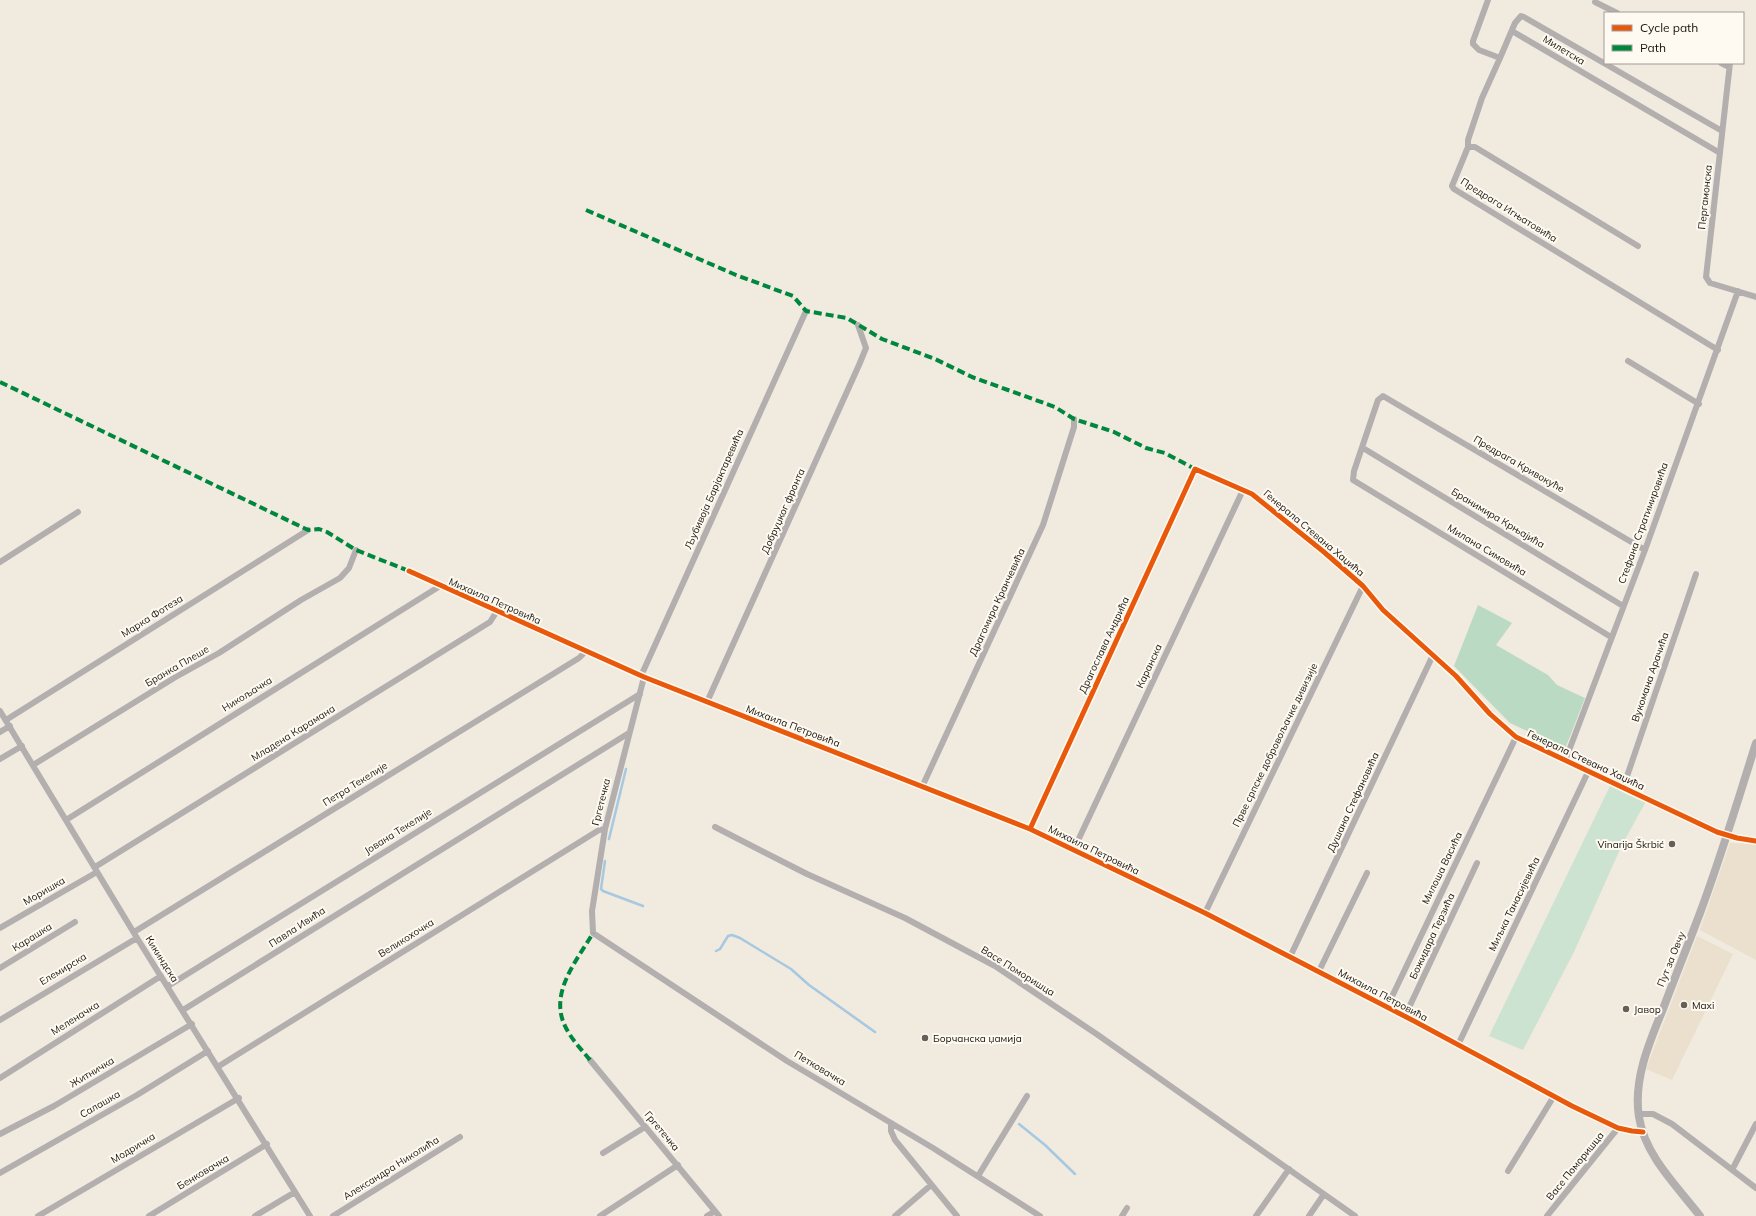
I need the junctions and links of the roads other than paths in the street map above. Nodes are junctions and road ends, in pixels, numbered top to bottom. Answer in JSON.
{"nodes":[{"id":1,"x":1488,"y":0,"type":"edge"},
{"id":2,"x":1595,"y":2,"type":"dead end"},
{"id":3,"x":1615,"y":12,"type":"edge"},
{"id":4,"x":1512,"y":30,"type":"junction"},
{"id":5,"x":1500,"y":58,"type":"junction"},
{"id":6,"x":1604,"y":63,"type":"edge"},
{"id":7,"x":1606,"y":64,"type":"edge"},
{"id":8,"x":1729,"y":65,"type":"edge"},
{"id":9,"x":1722,"y":131,"type":"junction"},
{"id":10,"x":1468,"y":147,"type":"junction"},
{"id":11,"x":1720,"y":153,"type":"junction"},
{"id":12,"x":1638,"y":246,"type":"dead end"},
{"id":13,"x":1738,"y":292,"type":"junction"},
{"id":14,"x":1756,"y":297,"type":"edge"},
{"id":15,"x":806,"y":311,"type":"dead end"},
{"id":16,"x":858,"y":325,"type":"dead end"},
{"id":17,"x":1718,"y":350,"type":"junction"},
{"id":18,"x":1628,"y":361,"type":"dead end"},
{"id":19,"x":1698,"y":404,"type":"junction"},
{"id":20,"x":1074,"y":420,"type":"dead end"},
{"id":21,"x":1363,"y":448,"type":"junction"},
{"id":22,"x":1195,"y":469,"type":"joint"},
{"id":23,"x":1243,"y":490,"type":"junction"},
{"id":24,"x":78,"y":512,"type":"dead end"},
{"id":25,"x":308,"y":530,"type":"dead end"},
{"id":26,"x":356,"y":550,"type":"dead end"},
{"id":27,"x":1645,"y":550,"type":"junction"},
{"id":28,"x":0,"y":562,"type":"edge"},
{"id":29,"x":409,"y":571,"type":"dead end"},
{"id":30,"x":1696,"y":574,"type":"dead end"},
{"id":31,"x":440,"y":586,"type":"junction"},
{"id":32,"x":1363,"y":586,"type":"junction"},
{"id":33,"x":1623,"y":606,"type":"junction"},
{"id":34,"x":497,"y":611,"type":"junction"},
{"id":35,"x":1611,"y":636,"type":"junction"},
{"id":36,"x":586,"y":651,"type":"junction"},
{"id":37,"x":1433,"y":655,"type":"junction"},
{"id":38,"x":642,"y":677,"type":"junction"},
{"id":39,"x":640,"y":694,"type":"junction"},
{"id":40,"x":707,"y":702,"type":"junction"},
{"id":41,"x":0,"y":711,"type":"edge"},
{"id":42,"x":6,"y":720,"type":"junction"},
{"id":43,"x":10,"y":726,"type":"junction"},
{"id":44,"x":0,"y":732,"type":"edge"},
{"id":45,"x":629,"y":733,"type":"junction"},
{"id":46,"x":1516,"y":737,"type":"junction"},
{"id":47,"x":1756,"y":743,"type":"edge"},
{"id":48,"x":22,"y":746,"type":"junction"},
{"id":49,"x":0,"y":759,"type":"edge"},
{"id":50,"x":1565,"y":761,"type":"junction"},
{"id":51,"x":34,"y":766,"type":"junction"},
{"id":52,"x":1588,"y":772,"type":"junction"},
{"id":53,"x":922,"y":787,"type":"junction"},
{"id":54,"x":1623,"y":788,"type":"junction"},
{"id":55,"x":66,"y":820,"type":"junction"},
{"id":56,"x":715,"y":827,"type":"dead end"},
{"id":57,"x":605,"y":829,"type":"junction"},
{"id":58,"x":1030,"y":829,"type":"junction"},
{"id":59,"x":1726,"y":836,"type":"junction"},
{"id":60,"x":1756,"y":841,"type":"edge"},
{"id":61,"x":1074,"y":849,"type":"junction"},
{"id":62,"x":1477,"y":863,"type":"dead end"},
{"id":63,"x":96,"y":869,"type":"junction"},
{"id":64,"x":1367,"y":873,"type":"dead end"},
{"id":65,"x":1205,"y":913,"type":"junction"},
{"id":66,"x":75,"y":922,"type":"dead end"},
{"id":67,"x":0,"y":928,"type":"edge"},
{"id":68,"x":593,"y":934,"type":"joint"},
{"id":69,"x":136,"y":935,"type":"junction"},
{"id":70,"x":1290,"y":957,"type":"junction"},
{"id":71,"x":0,"y":968,"type":"edge"},
{"id":72,"x":1319,"y":971,"type":"junction"},
{"id":73,"x":161,"y":976,"type":"junction"},
{"id":74,"x":168,"y":986,"type":"junction"},
{"id":75,"x":1387,"y":1007,"type":"junction"},
{"id":76,"x":183,"y":1010,"type":"junction"},
{"id":77,"x":1405,"y":1016,"type":"junction"},
{"id":78,"x":0,"y":1020,"type":"edge"},
{"id":79,"x":192,"y":1024,"type":"junction"},
{"id":80,"x":1458,"y":1045,"type":"junction"},
{"id":81,"x":208,"y":1050,"type":"junction"},
{"id":82,"x":590,"y":1060,"type":"dead end"},
{"id":83,"x":219,"y":1066,"type":"junction"},
{"id":84,"x":0,"y":1078,"type":"edge"},
{"id":85,"x":1027,"y":1096,"type":"dead end"},
{"id":86,"x":1554,"y":1096,"type":"junction"},
{"id":87,"x":239,"y":1098,"type":"junction"},
{"id":88,"x":1639,"y":1114,"type":"junction"},
{"id":89,"x":891,"y":1123,"type":"junction"},
{"id":90,"x":1756,"y":1124,"type":"edge"},
{"id":91,"x":645,"y":1127,"type":"junction"},
{"id":92,"x":1618,"y":1128,"type":"junction"},
{"id":93,"x":1643,"y":1132,"type":"junction"},
{"id":94,"x":0,"y":1134,"type":"edge"},
{"id":95,"x":460,"y":1137,"type":"dead end"},
{"id":96,"x":267,"y":1144,"type":"junction"},
{"id":97,"x":603,"y":1153,"type":"dead end"},
{"id":98,"x":678,"y":1165,"type":"junction"},
{"id":99,"x":1289,"y":1169,"type":"junction"},
{"id":100,"x":1732,"y":1170,"type":"junction"},
{"id":101,"x":1508,"y":1171,"type":"dead end"},
{"id":102,"x":0,"y":1173,"type":"edge"},
{"id":103,"x":978,"y":1176,"type":"junction"},
{"id":104,"x":931,"y":1185,"type":"junction"},
{"id":105,"x":1756,"y":1188,"type":"edge"},
{"id":106,"x":295,"y":1192,"type":"junction"},
{"id":107,"x":1324,"y":1194,"type":"junction"},
{"id":108,"x":1127,"y":1208,"type":"dead end"},
{"id":109,"x":717,"y":1214,"type":"edge"},
{"id":110,"x":38,"y":1216,"type":"edge"},
{"id":111,"x":149,"y":1216,"type":"edge"},
{"id":112,"x":256,"y":1216,"type":"edge"},
{"id":113,"x":310,"y":1216,"type":"edge"},
{"id":114,"x":333,"y":1216,"type":"edge"},
{"id":115,"x":600,"y":1216,"type":"edge"},
{"id":116,"x":707,"y":1216,"type":"edge"},
{"id":117,"x":895,"y":1216,"type":"edge"},
{"id":118,"x":957,"y":1216,"type":"edge"},
{"id":119,"x":1040,"y":1216,"type":"edge"},
{"id":120,"x":1122,"y":1216,"type":"edge"},
{"id":121,"x":1256,"y":1216,"type":"edge"},
{"id":122,"x":1309,"y":1216,"type":"edge"},
{"id":123,"x":1355,"y":1216,"type":"edge"},
{"id":124,"x":1547,"y":1216,"type":"edge"},
{"id":125,"x":1700,"y":1216,"type":"edge"}],
"edges":[{"from":1,"to":5,"type":"street"},
{"from":2,"to":3,"type":"street"},
{"from":4,"to":5,"type":"street"},
{"from":4,"to":6,"type":"street"},
{"from":4,"to":11,"type":"street","name":"Милетска"},
{"from":5,"to":10,"type":"street"},
{"from":7,"to":9,"type":"street"},
{"from":8,"to":9,"type":"street","name":"Пергамонска"},
{"from":9,"to":11,"type":"street","name":"Пергамонска"},
{"from":10,"to":12,"type":"street"},
{"from":10,"to":17,"type":"street","name":"Предрага Игњатовића"},
{"from":11,"to":13,"type":"street","name":"Пергамонска"},
{"from":13,"to":14,"type":"street","name":"Пергамонска"},
{"from":13,"to":17,"type":"street","name":"Стефана Стратимировића"},
{"from":15,"to":38,"type":"street","name":"Љубивоја Барјактаревића"},
{"from":16,"to":40,"type":"street","name":"Добруџког фронта"},
{"from":17,"to":19,"type":"street","name":"Стефана Стратимировића"},
{"from":18,"to":19,"type":"street"},
{"from":19,"to":27,"type":"street","name":"Стефана Стратимировића"},
{"from":20,"to":53,"type":"street","name":"Драгомира Кранчевића"},
{"from":21,"to":27,"type":"street","name":"Предрага Кривокуће"},
{"from":21,"to":33,"type":"street","name":"Бранимира Крњајића"},
{"from":21,"to":35,"type":"street","name":"Милана Симовића"},
{"from":22,"to":23,"type":"street","name":"Генерала Стевана Хаџића"},
{"from":22,"to":58,"type":"street","name":"Драгослава Андрића"},
{"from":23,"to":32,"type":"street","name":"Генерала Стевана Хаџића"},
{"from":23,"to":61,"type":"street","name":"Каранска"},
{"from":24,"to":28,"type":"street"},
{"from":25,"to":42,"type":"street","name":"Марка Фотеза"},
{"from":26,"to":51,"type":"street","name":"Бранка Плеше"},
{"from":27,"to":33,"type":"street","name":"Стефана Стратимировића"},
{"from":29,"to":31,"type":"street","name":"Михаила Петровића"},
{"from":30,"to":54,"type":"street","name":"Вукомана Арачића"},
{"from":31,"to":34,"type":"street","name":"Михаила Петровића"},
{"from":31,"to":55,"type":"street","name":"Никољачка"},
{"from":32,"to":37,"type":"street","name":"Генерала Стевана Хаџића"},
{"from":32,"to":65,"type":"street","name":"Прве српске добровољачке дивизије"},
{"from":33,"to":35,"type":"street","name":"Стефана Стратимировића"},
{"from":34,"to":36,"type":"street","name":"Михаила Петровића"},
{"from":34,"to":63,"type":"street","name":"Младена Карамана"},
{"from":35,"to":50,"type":"street","name":"Стефана Стратимировића"},
{"from":36,"to":38,"type":"street","name":"Михаила Петровића"},
{"from":36,"to":69,"type":"street","name":"Петра Текелије"},
{"from":37,"to":46,"type":"street","name":"Генерала Стевана Хаџића"},
{"from":37,"to":70,"type":"street","name":"Душана Стефановића"},
{"from":38,"to":39,"type":"street","name":"Гргетечка"},
{"from":38,"to":40,"type":"street","name":"Михаила Петровића"},
{"from":39,"to":45,"type":"street","name":"Гргетечка"},
{"from":39,"to":74,"type":"street","name":"Јована Текелије"},
{"from":40,"to":53,"type":"street","name":"Михаила Петровића"},
{"from":41,"to":42,"type":"street","name":"Кикиндска"},
{"from":42,"to":43,"type":"street","name":"Кикиндска"},
{"from":43,"to":44,"type":"street"},
{"from":43,"to":48,"type":"street","name":"Кикиндска"},
{"from":45,"to":57,"type":"street","name":"Гргетечка"},
{"from":45,"to":76,"type":"street","name":"Павла Ивића"},
{"from":46,"to":50,"type":"street","name":"Генерала Стевана Хаџића"},
{"from":46,"to":75,"type":"street","name":"Милоша Васића"},
{"from":47,"to":59,"type":"street","name":"Пут за Овчу"},
{"from":48,"to":49,"type":"street"},
{"from":48,"to":51,"type":"street","name":"Кикиндска"},
{"from":50,"to":52,"type":"street","name":"Генерала Стевана Хаџића"},
{"from":51,"to":55,"type":"street","name":"Кикиндска"},
{"from":52,"to":54,"type":"street","name":"Генерала Стевана Хаџића"},
{"from":52,"to":80,"type":"street","name":"Миљка Танасијевића"},
{"from":53,"to":58,"type":"street","name":"Михаила Петровића"},
{"from":54,"to":59,"type":"street","name":"Генерала Стевана Хаџића"},
{"from":55,"to":63,"type":"street","name":"Кикиндска"},
{"from":56,"to":99,"type":"street","name":"Васе Поморишца"},
{"from":57,"to":68,"type":"street","name":"Гргетечка"},
{"from":57,"to":83,"type":"street","name":"Великохочка"},
{"from":58,"to":61,"type":"street","name":"Михаила Петровића"},
{"from":59,"to":60,"type":"street","name":"Генерала Стевана Хаџића"},
{"from":59,"to":88,"type":"street","name":"Пут за Овчу"},
{"from":61,"to":65,"type":"street","name":"Михаила Петровића"},
{"from":62,"to":77,"type":"street","name":"Божидара Терзића"},
{"from":63,"to":67,"type":"street","name":"Моришка"},
{"from":63,"to":69,"type":"street","name":"Кикиндска"},
{"from":64,"to":72,"type":"street"},
{"from":65,"to":70,"type":"street","name":"Михаила Петровића"},
{"from":66,"to":71,"type":"street","name":"Карашка"},
{"from":68,"to":89,"type":"street","name":"Петковачка"},
{"from":69,"to":73,"type":"street","name":"Кикиндска"},
{"from":69,"to":78,"type":"street","name":"Елемирска"},
{"from":70,"to":72,"type":"street","name":"Михаила Петровића"},
{"from":72,"to":75,"type":"street","name":"Михаила Петровића"},
{"from":73,"to":74,"type":"street","name":"Кикиндска"},
{"from":73,"to":84,"type":"street","name":"Меленачка"},
{"from":74,"to":76,"type":"street","name":"Кикиндска"},
{"from":75,"to":77,"type":"street","name":"Михаила Петровића"},
{"from":76,"to":79,"type":"street","name":"Кикиндска"},
{"from":77,"to":80,"type":"street","name":"Михаила Петровића"},
{"from":79,"to":81,"type":"street","name":"Кикиндска"},
{"from":79,"to":94,"type":"street","name":"Житничка"},
{"from":80,"to":86,"type":"street","name":"Михаила Петровића"},
{"from":81,"to":83,"type":"street","name":"Кикиндска"},
{"from":81,"to":102,"type":"street","name":"Салашка"},
{"from":82,"to":91,"type":"street","name":"Гргетечка"},
{"from":83,"to":87,"type":"street","name":"Кикиндска"},
{"from":85,"to":103,"type":"street"},
{"from":86,"to":92,"type":"street","name":"Михаила Петровића"},
{"from":86,"to":101,"type":"street"},
{"from":87,"to":96,"type":"street","name":"Кикиндска"},
{"from":87,"to":110,"type":"street","name":"Модричка"},
{"from":88,"to":93,"type":"street","name":"Пут за Овчу"},
{"from":88,"to":100,"type":"street"},
{"from":89,"to":103,"type":"street","name":"Петковачка"},
{"from":89,"to":104,"type":"street"},
{"from":90,"to":100,"type":"street"},
{"from":91,"to":97,"type":"street"},
{"from":91,"to":98,"type":"street","name":"Гргетечка"},
{"from":92,"to":93,"type":"street","name":"Михаила Петровића"},
{"from":92,"to":124,"type":"street","name":"Васе Поморишца"},
{"from":93,"to":125,"type":"street","name":"Пут за Овчу"},
{"from":95,"to":114,"type":"street","name":"Александра Николића"},
{"from":96,"to":106,"type":"street","name":"Кикиндска"},
{"from":96,"to":111,"type":"street","name":"Бенковачка"},
{"from":98,"to":109,"type":"street","name":"Гргетечка"},
{"from":98,"to":115,"type":"street"},
{"from":99,"to":107,"type":"street","name":"Васе Поморишца"},
{"from":99,"to":121,"type":"street"},
{"from":100,"to":105,"type":"street"},
{"from":103,"to":119,"type":"street","name":"Петковачка"},
{"from":104,"to":117,"type":"street"},
{"from":104,"to":118,"type":"street"},
{"from":106,"to":112,"type":"street"},
{"from":106,"to":113,"type":"street","name":"Кикиндска"},
{"from":107,"to":122,"type":"street"},
{"from":107,"to":123,"type":"street","name":"Васе Поморишца"},
{"from":108,"to":120,"type":"street"},
{"from":109,"to":116,"type":"street"}]}
